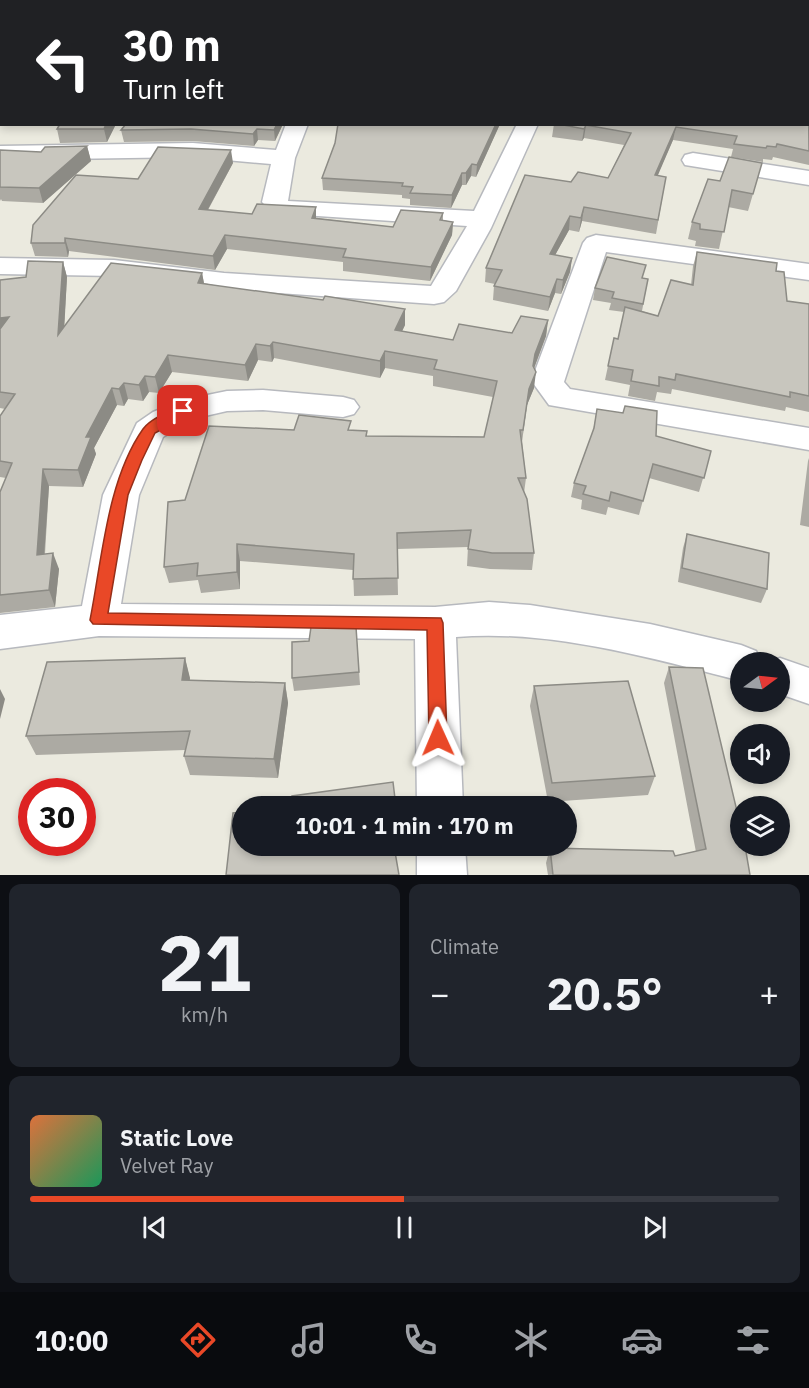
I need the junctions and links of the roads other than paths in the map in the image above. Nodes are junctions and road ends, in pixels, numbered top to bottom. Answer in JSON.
{"nodes":[{"id":1,"x":296,"y":126,"type":"edge"},
{"id":2,"x":527,"y":126,"type":"edge"},
{"id":3,"x":0,"y":153,"type":"edge"},
{"id":4,"x":284,"y":158,"type":"junction"},
{"id":5,"x":693,"y":160,"type":"dead end"},
{"id":6,"x":809,"y":178,"type":"edge"},
{"id":7,"x":481,"y":219,"type":"junction"},
{"id":8,"x":0,"y":266,"type":"edge"},
{"id":9,"x":809,"y":272,"type":"edge"},
{"id":10,"x":343,"y":407,"type":"dead end"},
{"id":11,"x":809,"y":439,"type":"edge"},
{"id":12,"x":99,"y":620,"type":"junction"},
{"id":13,"x":435,"y":623,"type":"junction"},
{"id":14,"x":0,"y":632,"type":"edge"},
{"id":15,"x":730,"y":660,"type":"edge"},
{"id":16,"x":790,"y":679,"type":"edge"},
{"id":17,"x":809,"y":686,"type":"edge"},
{"id":18,"x":440,"y":796,"type":"edge"},
{"id":19,"x":441,"y":856,"type":"edge"},
{"id":20,"x":442,"y":875,"type":"edge"}],
"edges":[{"from":1,"to":4,"type":"street"},
{"from":2,"to":7,"type":"street"},
{"from":3,"to":4,"type":"street"},
{"from":4,"to":7,"type":"street"},
{"from":5,"to":6,"type":"street"},
{"from":7,"to":8,"type":"street"},
{"from":9,"to":11,"type":"street"},
{"from":10,"to":12,"type":"street"},
{"from":12,"to":13,"type":"street"},
{"from":12,"to":14,"type":"street"},
{"from":13,"to":15,"type":"street"},
{"from":13,"to":18,"type":"street"},
{"from":16,"to":17,"type":"street"},
{"from":19,"to":20,"type":"street"}]}
